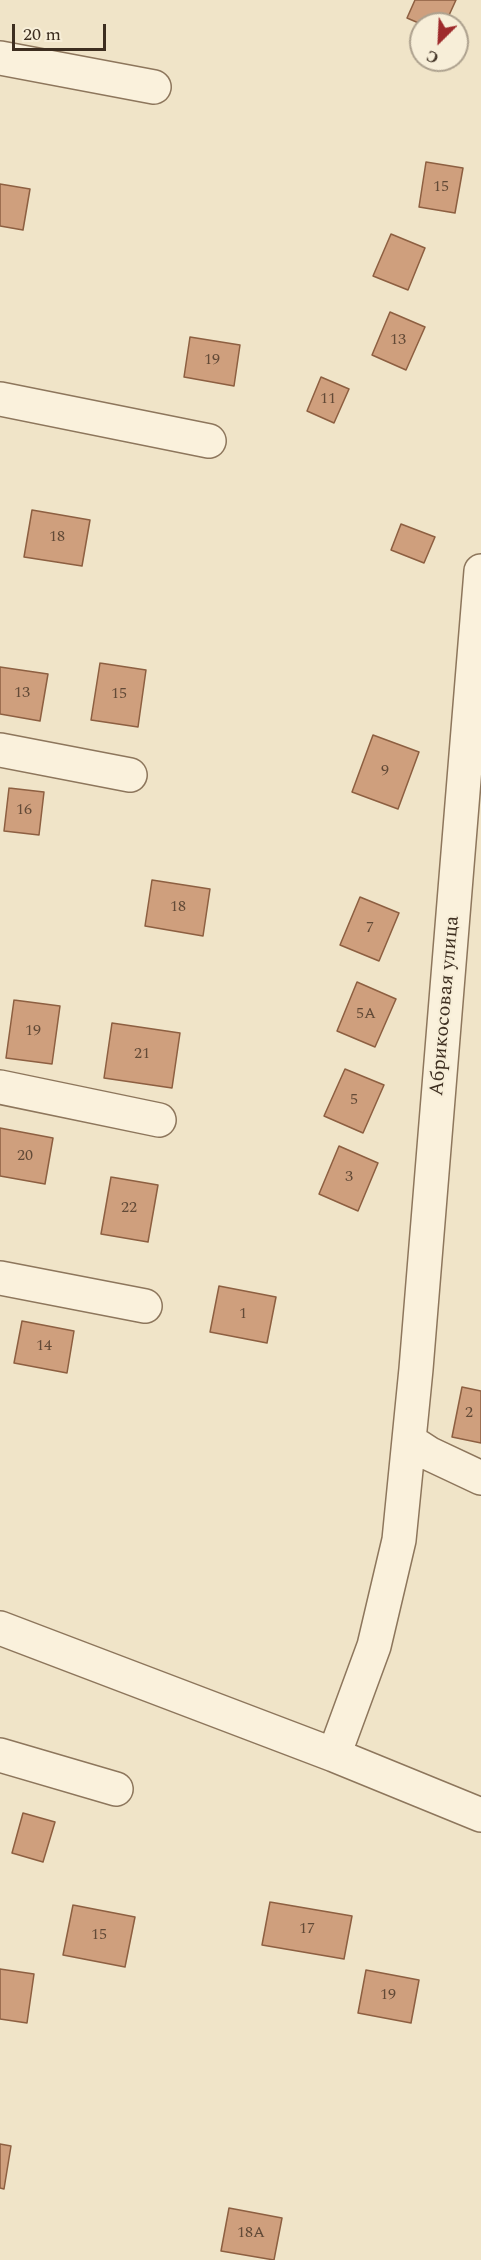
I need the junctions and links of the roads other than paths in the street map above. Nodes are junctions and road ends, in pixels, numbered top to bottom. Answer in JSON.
{"nodes":[{"id":1,"x":0,"y":58,"type":"edge"},
{"id":2,"x":154,"y":87,"type":"dead end"},
{"id":3,"x":0,"y":399,"type":"edge"},
{"id":4,"x":209,"y":441,"type":"dead end"},
{"id":5,"x":481,"y":571,"type":"edge"},
{"id":6,"x":0,"y":750,"type":"edge"},
{"id":7,"x":130,"y":775,"type":"dead end"},
{"id":8,"x":0,"y":1087,"type":"edge"},
{"id":9,"x":159,"y":1120,"type":"dead end"},
{"id":10,"x":0,"y":1278,"type":"edge"},
{"id":11,"x":145,"y":1306,"type":"dead end"},
{"id":12,"x":410,"y":1441,"type":"junction"},
{"id":13,"x":481,"y":1478,"type":"edge"},
{"id":14,"x":0,"y":1628,"type":"edge"},
{"id":15,"x":0,"y":1755,"type":"edge"},
{"id":16,"x":334,"y":1755,"type":"junction"},
{"id":17,"x":116,"y":1789,"type":"dead end"},
{"id":18,"x":481,"y":1815,"type":"edge"}],
"edges":[{"from":1,"to":2,"type":"street"},
{"from":3,"to":4,"type":"street"},
{"from":5,"to":12,"type":"street","name":"Абрикосовая улица"},
{"from":6,"to":7,"type":"street"},
{"from":8,"to":9,"type":"street"},
{"from":10,"to":11,"type":"street"},
{"from":12,"to":13,"type":"street"},
{"from":12,"to":16,"type":"street","name":"Абрикосовая улица"},
{"from":14,"to":16,"type":"street"},
{"from":15,"to":17,"type":"street"},
{"from":16,"to":18,"type":"street"}]}
